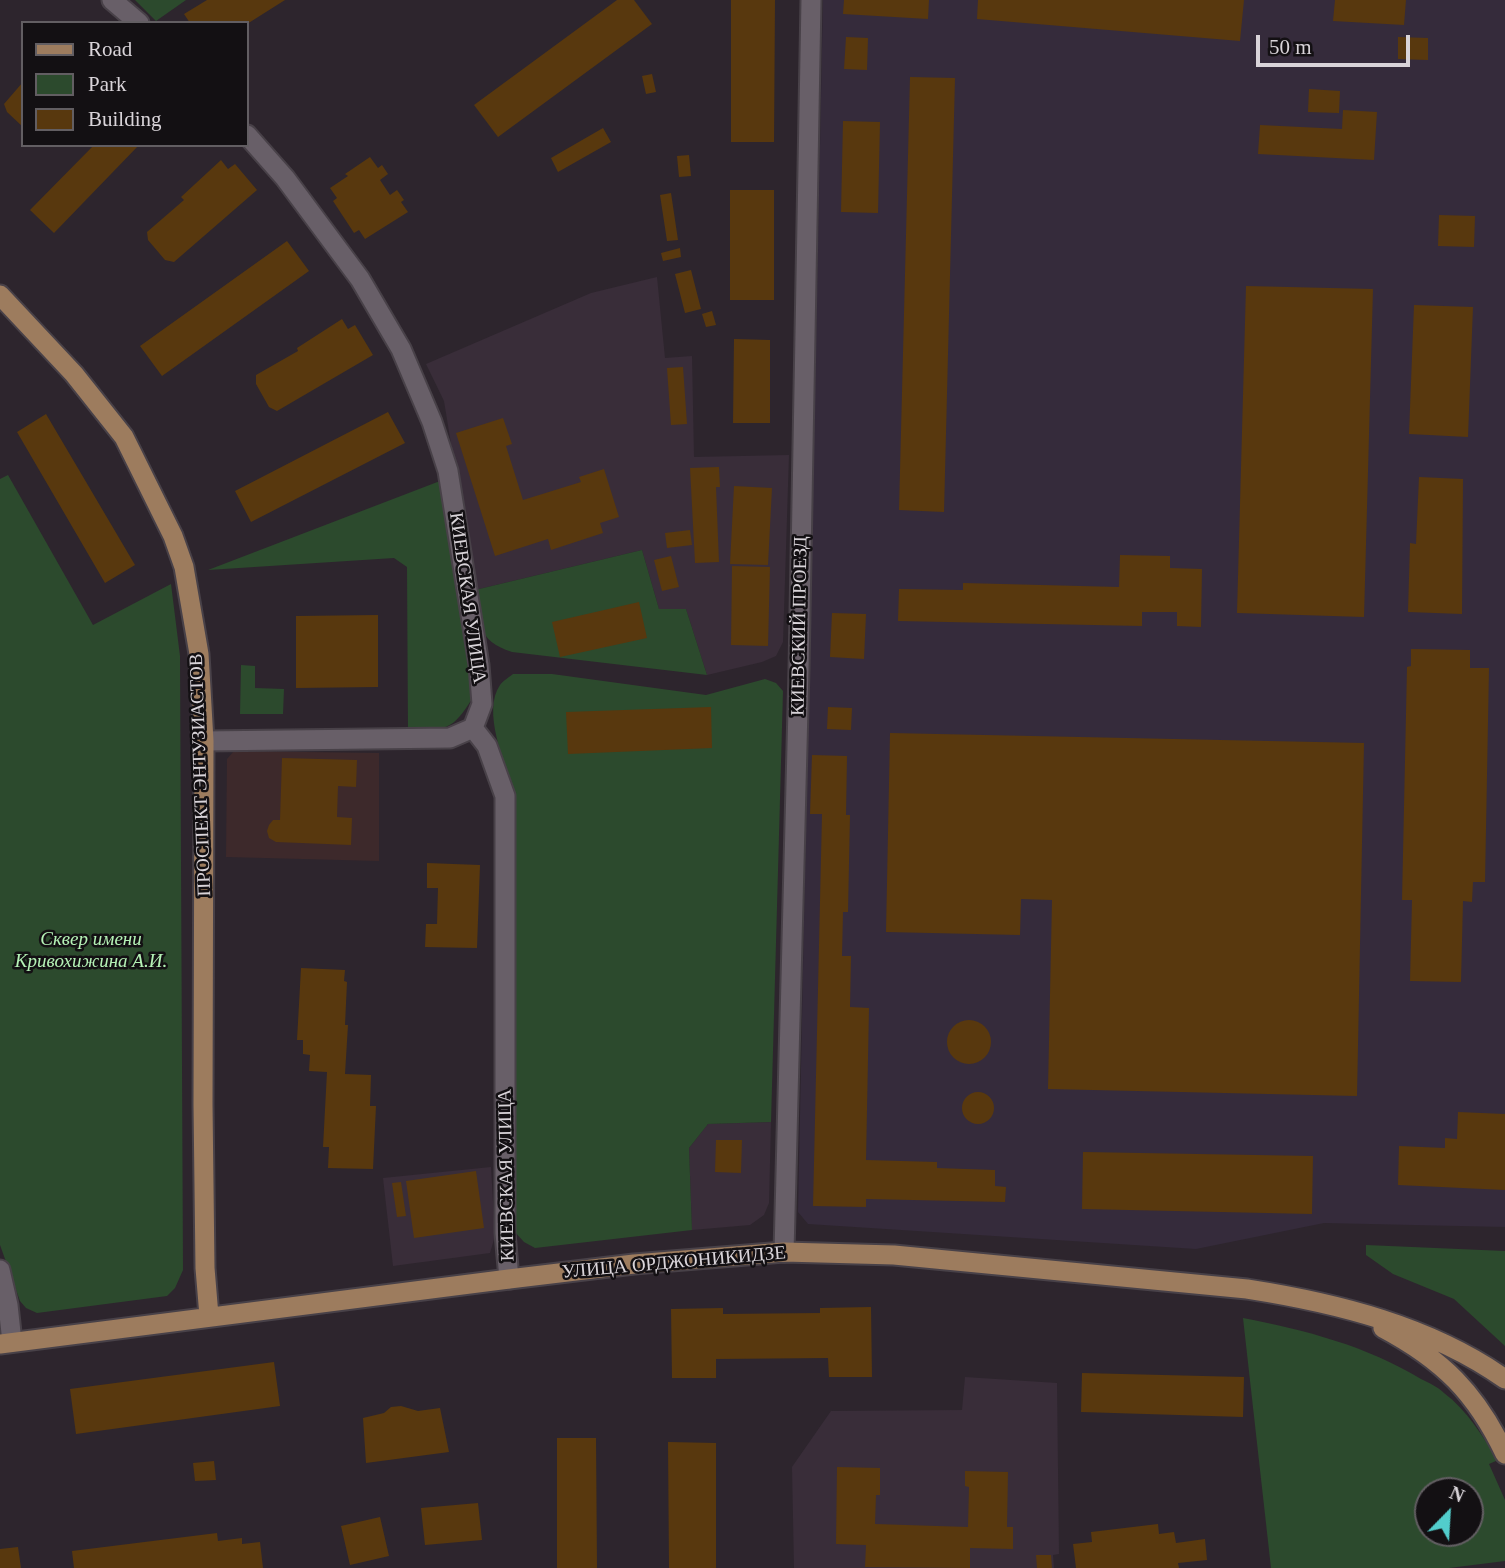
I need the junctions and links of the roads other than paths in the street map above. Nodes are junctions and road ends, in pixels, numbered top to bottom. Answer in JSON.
{"nodes":[{"id":1,"x":112,"y":0,"type":"edge"},
{"id":2,"x":811,"y":0,"type":"edge"},
{"id":3,"x":137,"y":21,"type":"edge"},
{"id":4,"x":248,"y":136,"type":"edge"},
{"id":5,"x":0,"y":295,"type":"edge"},
{"id":6,"x":473,"y":728,"type":"junction"},
{"id":7,"x":204,"y":741,"type":"junction"},
{"id":8,"x":784,"y":1252,"type":"junction"},
{"id":9,"x":0,"y":1270,"type":"edge"},
{"id":10,"x":509,"y":1279,"type":"junction"},
{"id":11,"x":1348,"y":1310,"type":"junction"},
{"id":12,"x":209,"y":1316,"type":"junction"},
{"id":13,"x":6,"y":1343,"type":"edge"},
{"id":14,"x":1505,"y":1379,"type":"edge"},
{"id":15,"x":1505,"y":1454,"type":"edge"}],
"edges":[{"from":1,"to":3,"type":"street"},
{"from":2,"to":8,"type":"street","name":"КИЕВСКИЙ ПРОЕЗД"},
{"from":4,"to":6,"type":"street","name":"КИЕВСКАЯ УЛИЦА"},
{"from":5,"to":7,"type":"main road","name":"ПРОСПЕКТ ЭНТУЗИАСТОВ"},
{"from":6,"to":7,"type":"street"},
{"from":6,"to":10,"type":"street","name":"КИЕВСКАЯ УЛИЦА"},
{"from":7,"to":12,"type":"main road","name":"ПРОСПЕКТ ЭНТУЗИАСТОВ"},
{"from":8,"to":10,"type":"main road","name":"УЛИЦА ОРДЖОНИКИДЗЕ"},
{"from":8,"to":11,"type":"main road","name":"УЛИЦА ОРДЖОНИКИДЗЕ"},
{"from":9,"to":13,"type":"street"},
{"from":10,"to":12,"type":"main road","name":"УЛИЦА ОРДЖОНИКИДЗЕ"},
{"from":11,"to":14,"type":"main road","name":"УЛИЦА ОРДЖОНИКИДЗЕ"},
{"from":11,"to":15,"type":"main road","name":"УЛИЦА ОРДЖОНИКИДЗЕ"},
{"from":12,"to":13,"type":"main road","name":"УЛИЦА ОРДЖОНИКИДЗЕ"}]}
